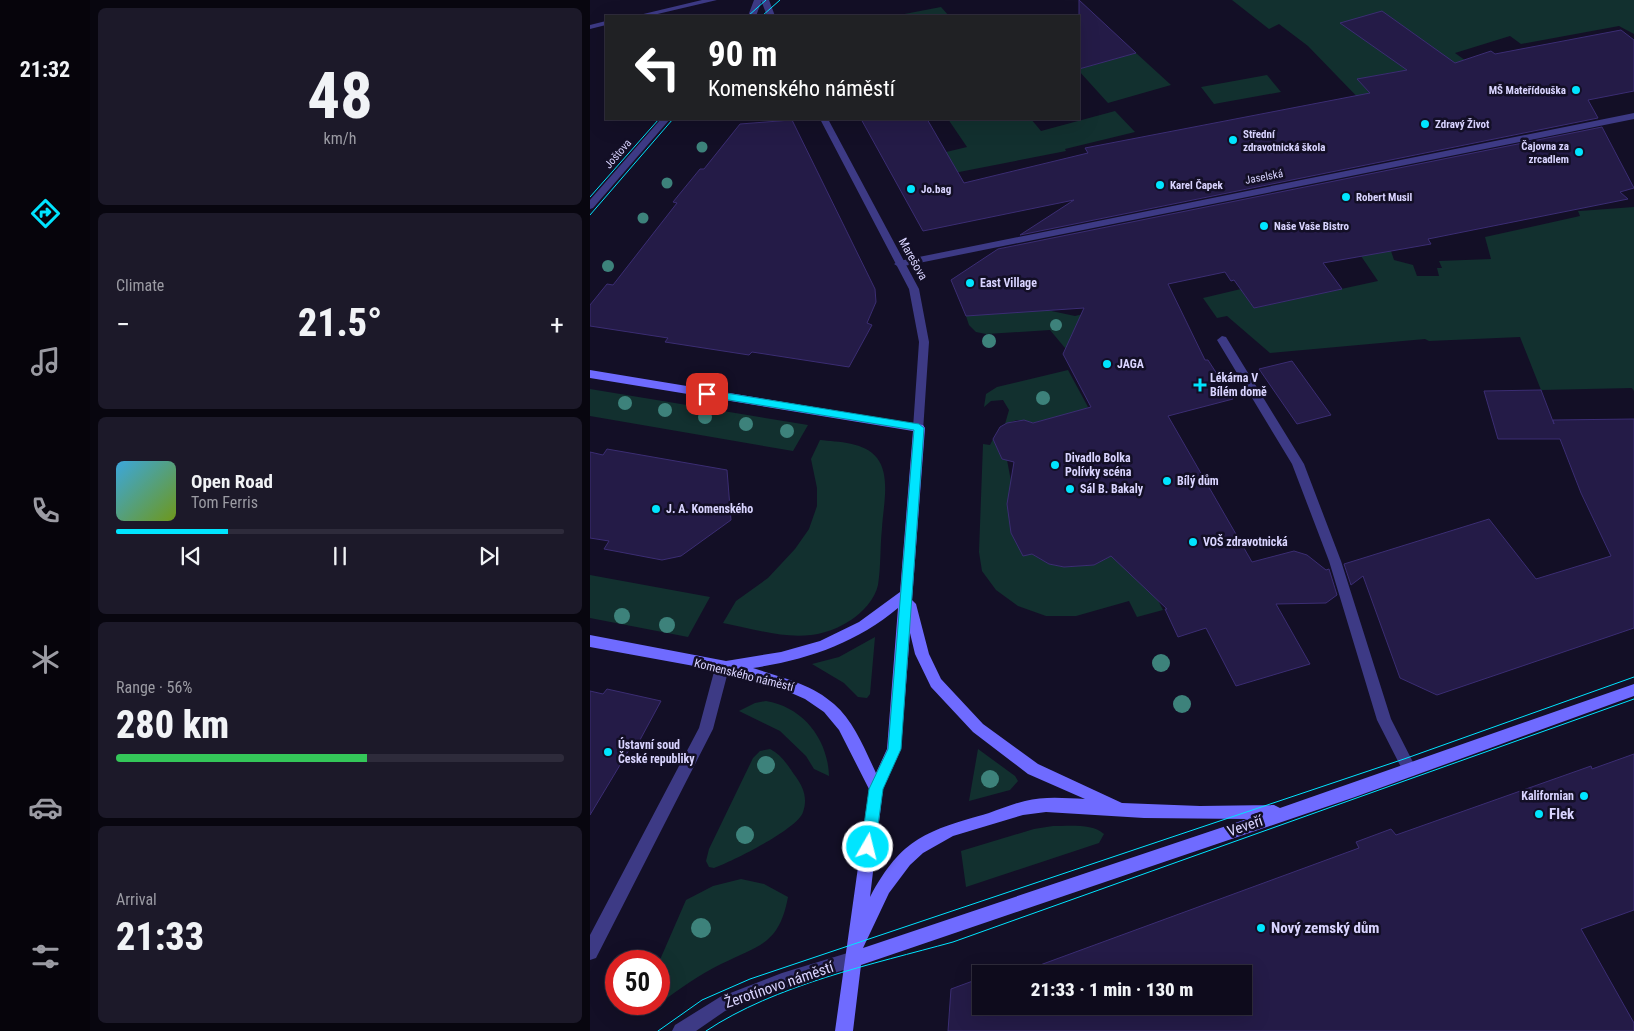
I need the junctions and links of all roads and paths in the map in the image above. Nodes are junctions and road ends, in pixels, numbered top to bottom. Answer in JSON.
{"nodes":[{"id":1,"x":713,"y":0,"type":"edge"},
{"id":2,"x":758,"y":0,"type":"edge"},
{"id":3,"x":765,"y":0,"type":"edge"},
{"id":4,"x":644,"y":15,"type":"edge"},
{"id":5,"x":752,"y":15,"type":"edge"},
{"id":6,"x":771,"y":15,"type":"edge"},
{"id":7,"x":605,"y":23,"type":"edge"},
{"id":8,"x":590,"y":27,"type":"edge"},
{"id":9,"x":1634,"y":116,"type":"edge"},
{"id":10,"x":665,"y":120,"type":"edge"},
{"id":11,"x":825,"y":120,"type":"edge"},
{"id":12,"x":590,"y":206,"type":"edge"},
{"id":13,"x":899,"y":264,"type":"junction"},
{"id":14,"x":1222,"y":340,"type":"dead end"},
{"id":15,"x":590,"y":374,"type":"edge"},
{"id":16,"x":919,"y":428,"type":"junction"},
{"id":17,"x":906,"y":594,"type":"junction"},
{"id":18,"x":590,"y":641,"type":"edge"},
{"id":19,"x":722,"y":668,"type":"junction"},
{"id":20,"x":1634,"y":690,"type":"edge"},
{"id":21,"x":1410,"y":770,"type":"junction"},
{"id":22,"x":876,"y":789,"type":"junction"},
{"id":23,"x":1125,"y":810,"type":"junction"},
{"id":24,"x":1289,"y":811,"type":"junction"},
{"id":25,"x":590,"y":952,"type":"edge"},
{"id":26,"x":854,"y":959,"type":"junction"},
{"id":27,"x":680,"y":1031,"type":"edge"},
{"id":28,"x":844,"y":1031,"type":"edge"}],
"edges":[{"from":1,"to":4,"type":"street"},
{"from":2,"to":5,"type":"street"},
{"from":3,"to":6,"type":"street"},
{"from":7,"to":8,"type":"street"},
{"from":9,"to":13,"type":"street","name":"Jaselská"},
{"from":10,"to":12,"type":"street","name":"Joštova"},
{"from":11,"to":13,"type":"street","name":"Marešova"},
{"from":13,"to":16,"type":"street","name":"Marešova"},
{"from":14,"to":21,"type":"street"},
{"from":15,"to":16,"type":"main road"},
{"from":16,"to":17,"type":"main road","name":"Žerotínovo náměstí"},
{"from":17,"to":19,"type":"main road"},
{"from":17,"to":22,"type":"main road","name":"Žerotínovo náměstí"},
{"from":17,"to":23,"type":"main road"},
{"from":18,"to":19,"type":"main road","name":"Komenského náměstí"},
{"from":19,"to":22,"type":"main road","name":"Komenského náměstí"},
{"from":19,"to":25,"type":"street"},
{"from":20,"to":21,"type":"main road","name":"Veveří"},
{"from":21,"to":24,"type":"main road","name":"Veveří"},
{"from":22,"to":26,"type":"main road","name":"Žerotínovo náměstí"},
{"from":23,"to":24,"type":"main road"},
{"from":23,"to":26,"type":"main road"},
{"from":24,"to":26,"type":"main road","name":"Veveří"},
{"from":26,"to":27,"type":"street","name":"Žerotínovo náměstí"},
{"from":26,"to":28,"type":"main road","name":"Žerotínovo náměstí"}]}
